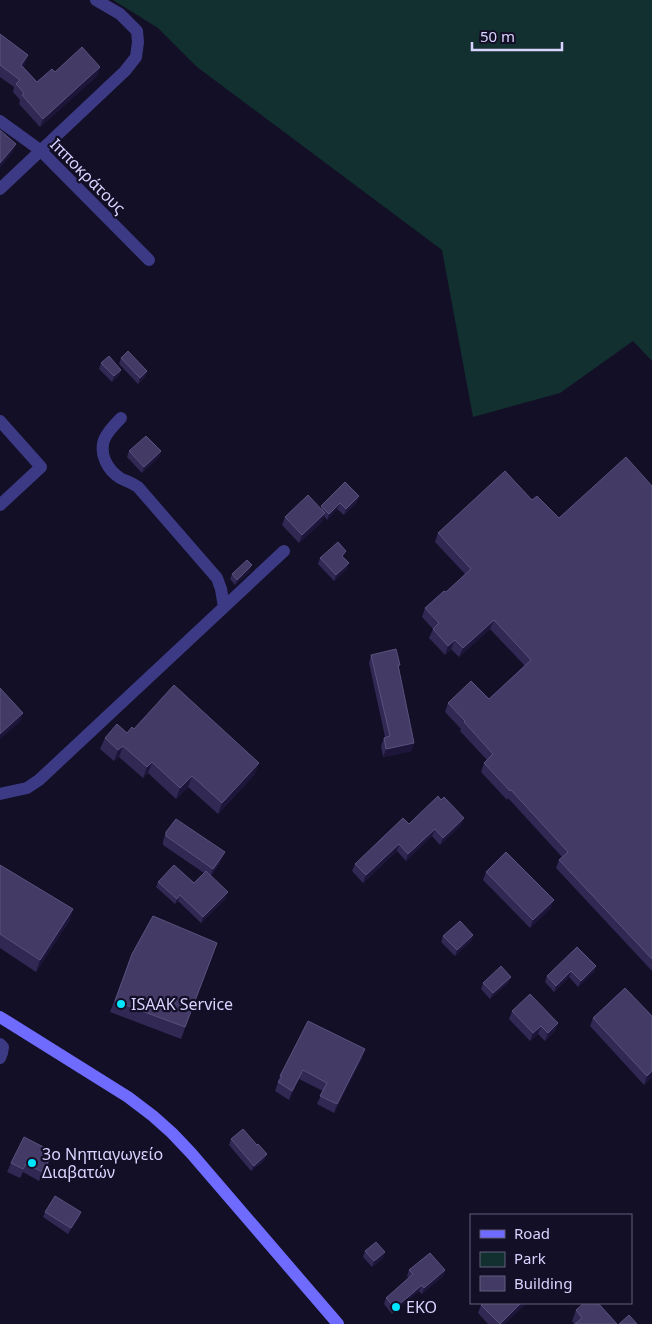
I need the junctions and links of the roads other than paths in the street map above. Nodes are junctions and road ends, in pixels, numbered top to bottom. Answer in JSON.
{"nodes":[{"id":1,"x":96,"y":0,"type":"edge"},
{"id":2,"x":0,"y":121,"type":"edge"},
{"id":3,"x":40,"y":150,"type":"junction"},
{"id":4,"x":0,"y":189,"type":"edge"},
{"id":5,"x":149,"y":260,"type":"dead end"},
{"id":6,"x":121,"y":418,"type":"dead end"},
{"id":7,"x":0,"y":422,"type":"edge"},
{"id":8,"x":0,"y":505,"type":"edge"},
{"id":9,"x":284,"y":551,"type":"dead end"},
{"id":10,"x":224,"y":607,"type":"junction"},
{"id":11,"x":0,"y":794,"type":"edge"},
{"id":12,"x":0,"y":1017,"type":"edge"},
{"id":13,"x":338,"y":1324,"type":"edge"}],
"edges":[{"from":1,"to":3,"type":"street"},
{"from":2,"to":3,"type":"street","name":"Ιπποκράτους"},
{"from":3,"to":4,"type":"street"},
{"from":3,"to":5,"type":"street","name":"Ιπποκράτους"},
{"from":6,"to":10,"type":"street"},
{"from":7,"to":8,"type":"street"},
{"from":9,"to":10,"type":"street"},
{"from":10,"to":11,"type":"street"},
{"from":12,"to":13,"type":"main road"}]}
